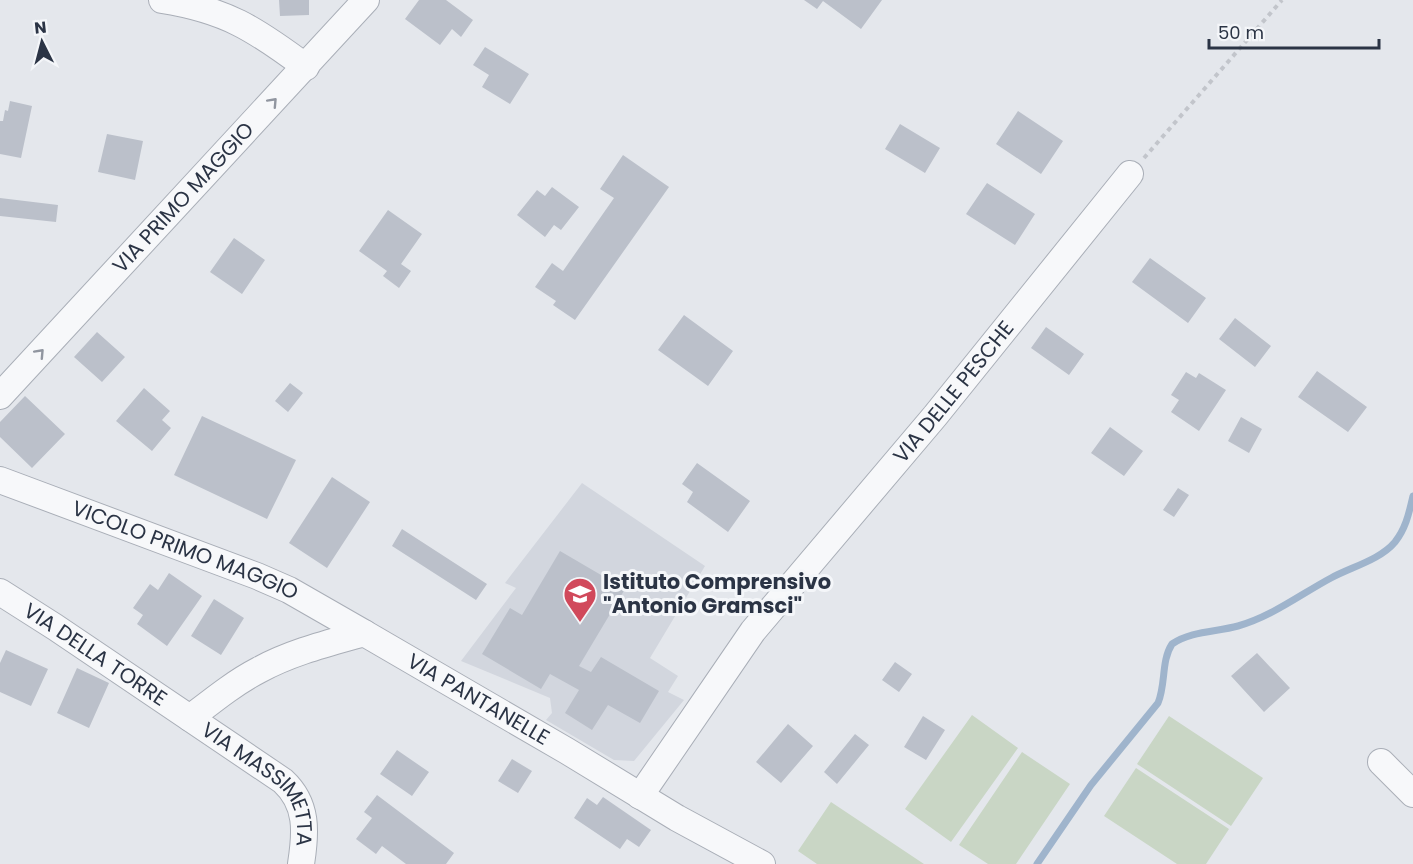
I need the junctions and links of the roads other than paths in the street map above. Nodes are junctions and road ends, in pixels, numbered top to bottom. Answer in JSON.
{"nodes":[{"id":1,"x":162,"y":0,"type":"edge"},
{"id":2,"x":366,"y":0,"type":"edge"},
{"id":3,"x":306,"y":67,"type":"junction"},
{"id":4,"x":1130,"y":174,"type":"road end"},
{"id":5,"x":0,"y":396,"type":"edge"},
{"id":6,"x":0,"y":480,"type":"edge"},
{"id":7,"x":0,"y":592,"type":"edge"},
{"id":8,"x":364,"y":633,"type":"junction"},
{"id":9,"x":190,"y":718,"type":"junction"},
{"id":10,"x":1381,"y":762,"type":"dead end"},
{"id":11,"x":1413,"y":794,"type":"edge"},
{"id":12,"x":640,"y":796,"type":"junction"},
{"id":13,"x":302,"y":864,"type":"edge"},
{"id":14,"x":762,"y":864,"type":"edge"}],
"edges":[{"from":1,"to":3,"type":"street"},
{"from":2,"to":3,"type":"street","name":"VIA PRIMO MAGGIO"},
{"from":5,"to":3,"type":"street","name":"VIA PRIMO MAGGIO","one_way":true},
{"from":4,"to":12,"type":"street","name":"VIA DELLE PESCHE"},
{"from":6,"to":8,"type":"street","name":"VICOLO PRIMO MAGGIO"},
{"from":7,"to":9,"type":"street","name":"VIA DELLA TORRE"},
{"from":8,"to":9,"type":"street"},
{"from":8,"to":12,"type":"street","name":"VIA PANTANELLE"},
{"from":9,"to":13,"type":"street","name":"VIA MASSIMETTA"},
{"from":10,"to":11,"type":"street"},
{"from":12,"to":14,"type":"street","name":"VIA PANTANELLE"}]}
